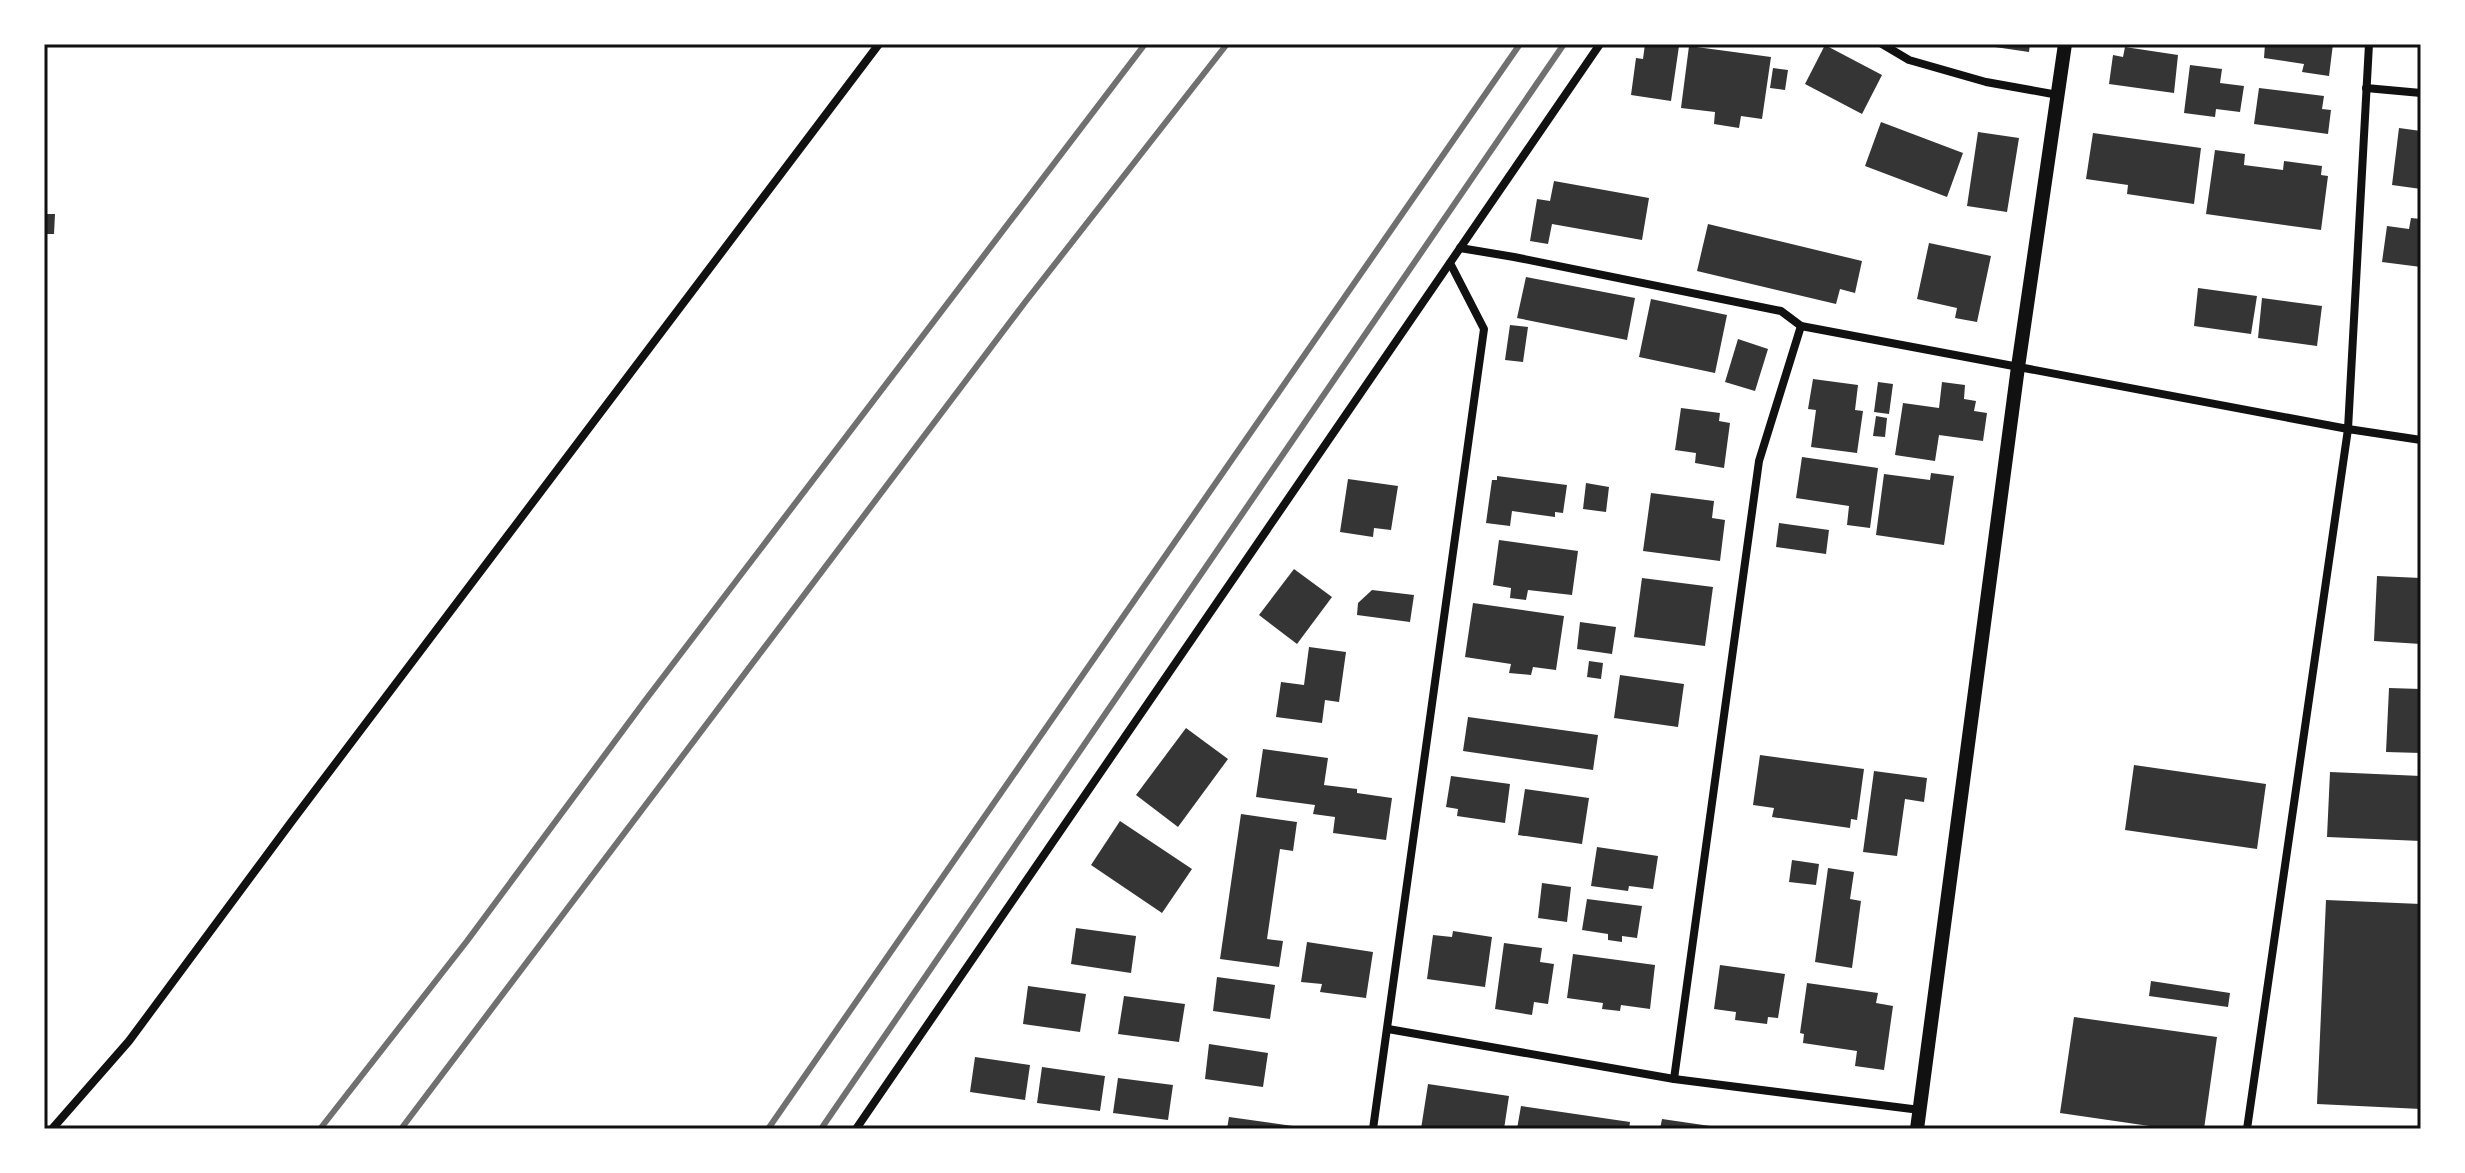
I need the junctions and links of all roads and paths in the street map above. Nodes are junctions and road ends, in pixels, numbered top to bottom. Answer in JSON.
{"nodes":[{"id":1,"x":879,"y":44,"type":"edge"},
{"id":2,"x":1600,"y":44,"type":"edge"},
{"id":3,"x":1882,"y":44,"type":"edge"},
{"id":4,"x":2065,"y":44,"type":"edge"},
{"id":5,"x":2369,"y":44,"type":"edge"},
{"id":6,"x":2366,"y":88,"type":"junction"},
{"id":7,"x":2421,"y":93,"type":"edge"},
{"id":8,"x":2058,"y":95,"type":"junction"},
{"id":9,"x":1460,"y":248,"type":"junction"},
{"id":10,"x":1450,"y":263,"type":"junction"},
{"id":11,"x":1801,"y":326,"type":"junction"},
{"id":12,"x":2018,"y":367,"type":"junction"},
{"id":13,"x":2348,"y":429,"type":"junction"},
{"id":14,"x":2421,"y":440,"type":"edge"},
{"id":15,"x":1388,"y":1029,"type":"junction"},
{"id":16,"x":1674,"y":1079,"type":"junction"},
{"id":17,"x":1920,"y":1110,"type":"junction"},
{"id":18,"x":52,"y":1129,"type":"edge"},
{"id":19,"x":856,"y":1129,"type":"edge"},
{"id":20,"x":1373,"y":1129,"type":"edge"},
{"id":21,"x":1917,"y":1129,"type":"edge"},
{"id":22,"x":2247,"y":1129,"type":"edge"}],
"edges":[{"from":1,"to":18,"type":"street"},
{"from":2,"to":9,"type":"street"},
{"from":3,"to":8,"type":"street"},
{"from":4,"to":8,"type":"street"},
{"from":5,"to":6,"type":"street"},
{"from":6,"to":7,"type":"street"},
{"from":6,"to":13,"type":"street"},
{"from":8,"to":12,"type":"street"},
{"from":9,"to":10,"type":"street"},
{"from":9,"to":11,"type":"street"},
{"from":10,"to":15,"type":"street"},
{"from":10,"to":19,"type":"street"},
{"from":11,"to":12,"type":"street"},
{"from":11,"to":16,"type":"street"},
{"from":12,"to":13,"type":"street"},
{"from":12,"to":17,"type":"street"},
{"from":13,"to":14,"type":"street"},
{"from":13,"to":22,"type":"street"},
{"from":15,"to":16,"type":"street"},
{"from":15,"to":20,"type":"street"},
{"from":16,"to":17,"type":"street"},
{"from":17,"to":21,"type":"street"}]}
